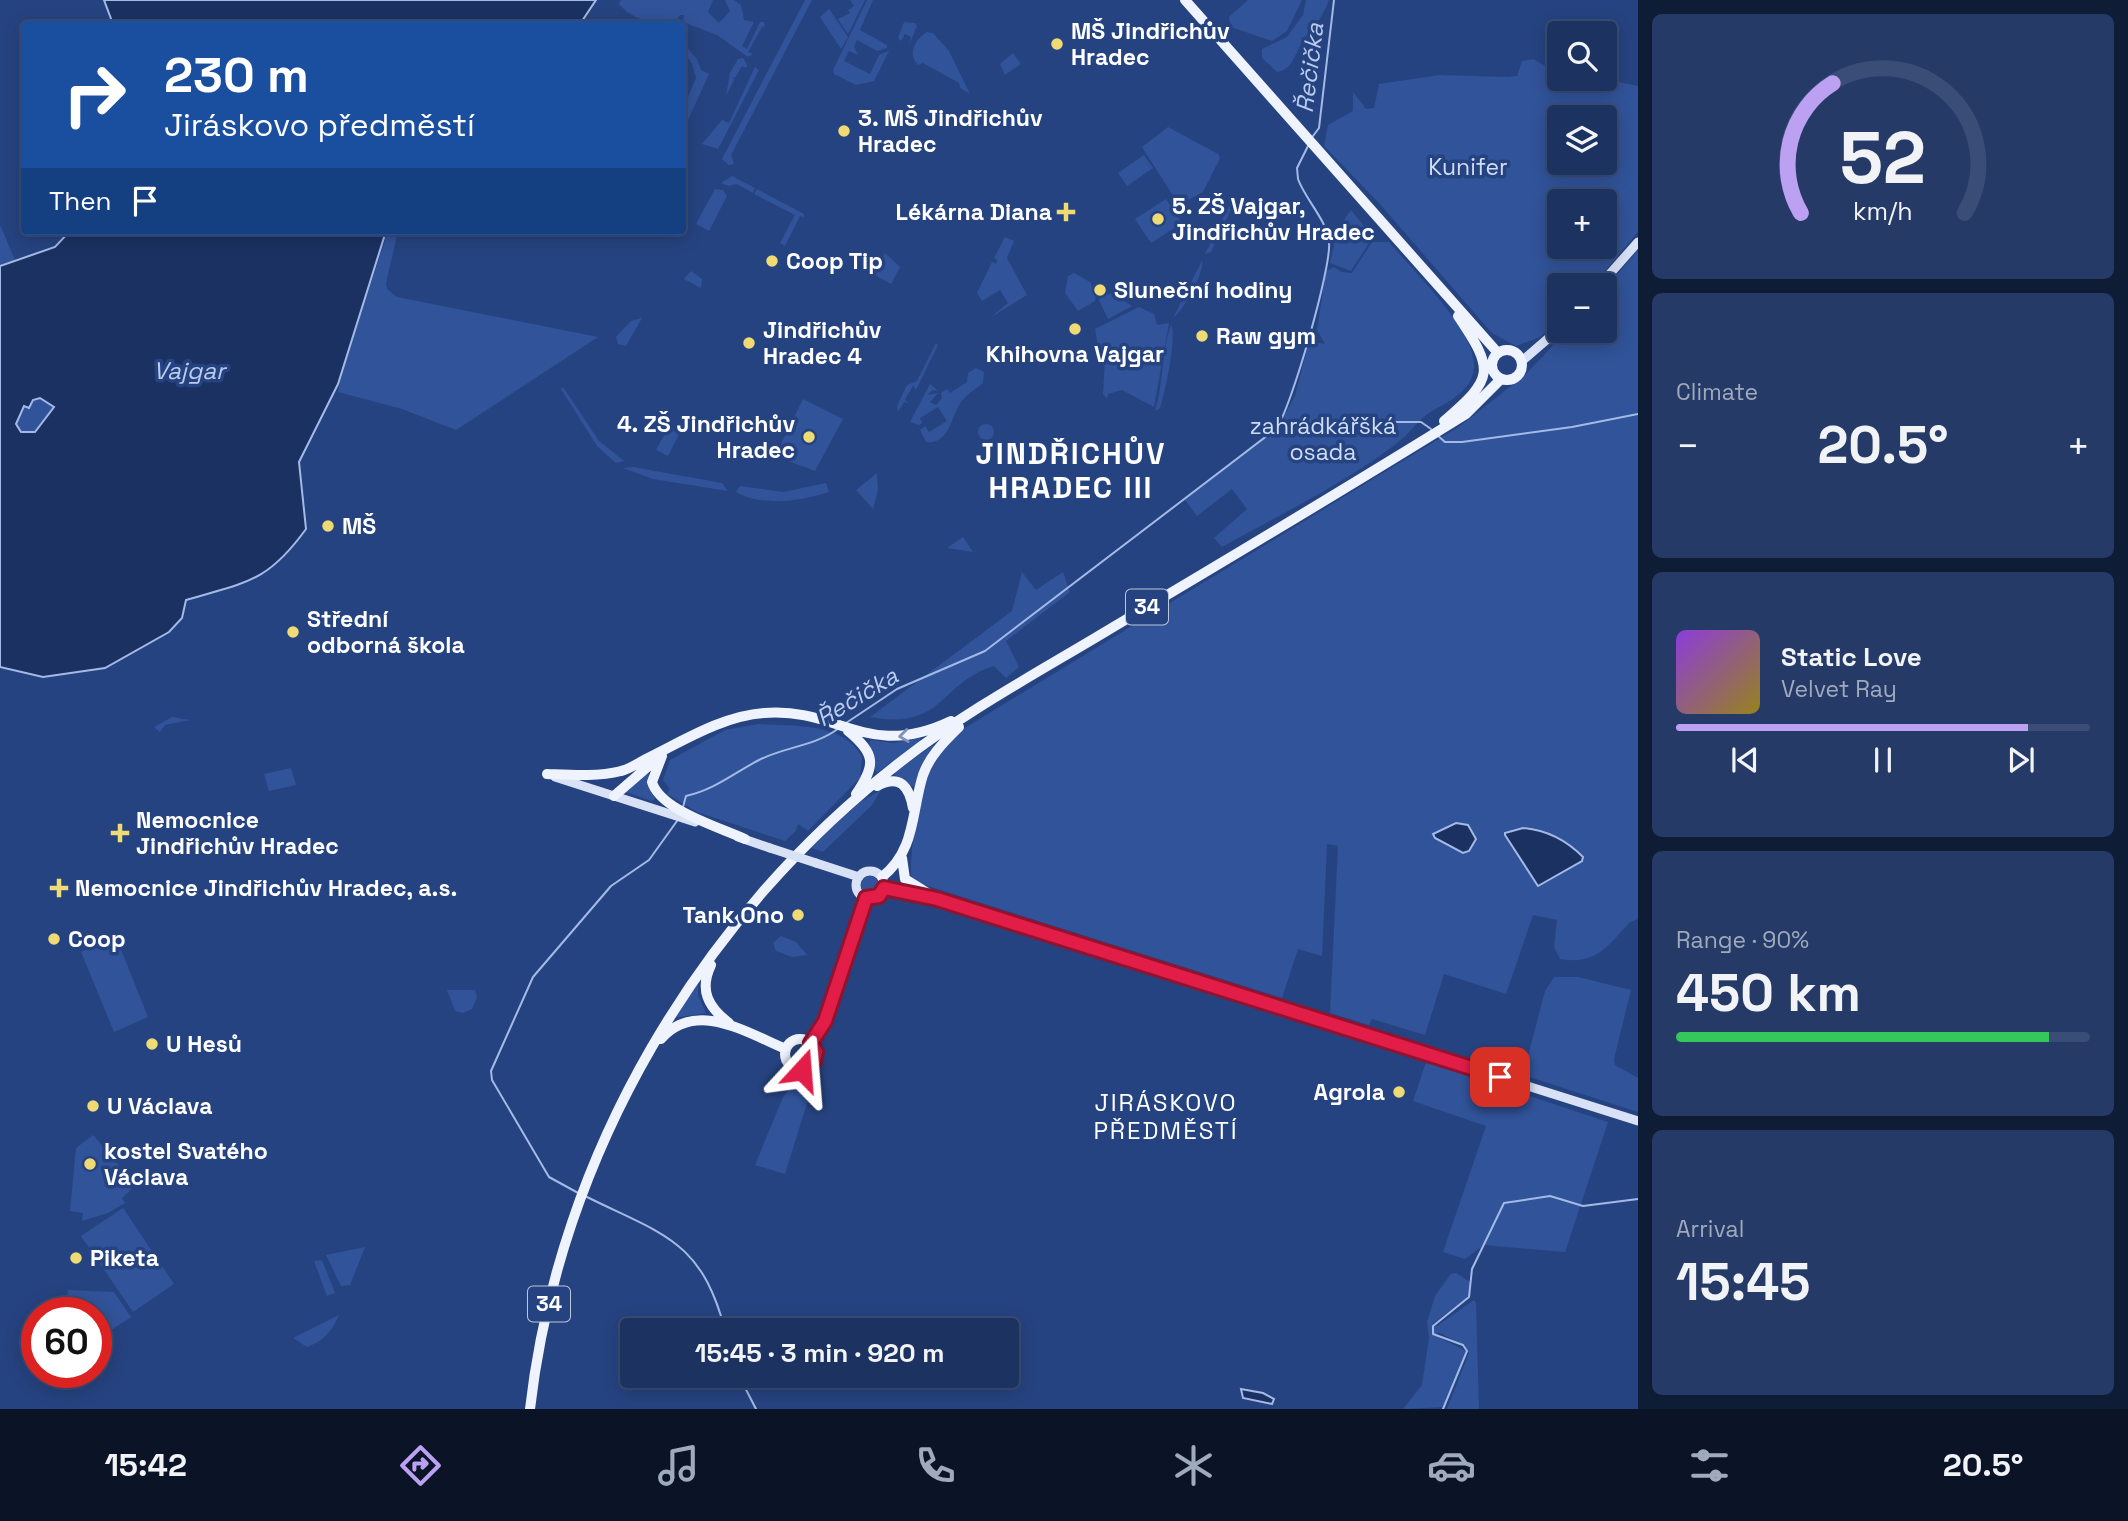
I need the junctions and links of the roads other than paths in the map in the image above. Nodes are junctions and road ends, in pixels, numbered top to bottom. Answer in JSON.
{"nodes":[{"id":1,"x":1185,"y":0,"type":"edge"},
{"id":2,"x":1638,"y":242,"type":"edge"},
{"id":3,"x":1611,"y":273,"type":"edge"},
{"id":4,"x":1445,"y":295,"type":"junction"},
{"id":5,"x":1547,"y":339,"type":"edge"},
{"id":6,"x":1498,"y":353,"type":"junction"},
{"id":7,"x":1522,"y":361,"type":"junction"},
{"id":8,"x":1501,"y":379,"type":"junction"},
{"id":9,"x":1438,"y":431,"type":"junction"},
{"id":10,"x":974,"y":712,"type":"junction"},
{"id":11,"x":845,"y":729,"type":"junction"},
{"id":12,"x":666,"y":752,"type":"junction"},
{"id":13,"x":623,"y":771,"type":"junction"},
{"id":14,"x":547,"y":774,"type":"joint"},
{"id":15,"x":861,"y":794,"type":"junction"},
{"id":16,"x":614,"y":796,"type":"junction"},
{"id":17,"x":848,"y":805,"type":"junction"},
{"id":18,"x":914,"y":811,"type":"junction"},
{"id":19,"x":745,"y":839,"type":"junction"},
{"id":20,"x":902,"y":858,"type":"junction"},
{"id":21,"x":859,"y":877,"type":"junction"},
{"id":22,"x":882,"y":877,"type":"junction"},
{"id":23,"x":884,"y":888,"type":"junction"},
{"id":24,"x":866,"y":898,"type":"junction"},
{"id":25,"x":937,"y":899,"type":"junction"},
{"id":26,"x":721,"y":942,"type":"junction"},
{"id":27,"x":732,"y":1026,"type":"junction"},
{"id":28,"x":811,"y":1043,"type":"junction"},
{"id":29,"x":786,"y":1049,"type":"junction"},
{"id":30,"x":645,"y":1059,"type":"junction"},
{"id":31,"x":1638,"y":1121,"type":"edge"},
{"id":32,"x":530,"y":1409,"type":"edge"}],
"edges":[{"from":1,"to":4,"type":"main road","number":"34"},
{"from":2,"to":3,"type":"main road"},
{"from":4,"to":6,"type":"main road","number":"34"},
{"from":4,"to":9,"type":"main road","number":"34"},
{"from":5,"to":7,"type":"main road"},
{"from":6,"to":7,"type":"main road"},
{"from":6,"to":8,"type":"main road"},
{"from":7,"to":8,"type":"main road"},
{"from":8,"to":9,"type":"main road","number":"34"},
{"from":9,"to":10,"type":"main road","number":"34"},
{"from":10,"to":11,"type":"main road","one_way":true},
{"from":10,"to":15,"type":"main road","number":"34"},
{"from":10,"to":18,"type":"main road"},
{"from":11,"to":12,"type":"main road"},
{"from":11,"to":17,"type":"main road"},
{"from":12,"to":13,"type":"main road"},
{"from":12,"to":16,"type":"main road"},
{"from":12,"to":19,"type":"main road"},
{"from":13,"to":14,"type":"main road"},
{"from":13,"to":16,"type":"main road"},
{"from":14,"to":16,"type":"main road"},
{"from":15,"to":17,"type":"main road","number":"34"},
{"from":15,"to":18,"type":"main road"},
{"from":16,"to":19,"type":"main road"},
{"from":17,"to":26,"type":"main road","number":"34"},
{"from":18,"to":20,"type":"main road"},
{"from":19,"to":21,"type":"main road","bridge":true},
{"from":20,"to":22,"type":"main road"},
{"from":20,"to":25,"type":"main road"},
{"from":21,"to":22,"type":"main road"},
{"from":21,"to":24,"type":"main road"},
{"from":22,"to":23,"type":"main road"},
{"from":23,"to":24,"type":"main road"},
{"from":23,"to":25,"type":"main road"},
{"from":24,"to":28,"type":"main road"},
{"from":25,"to":31,"type":"main road"},
{"from":26,"to":27,"type":"main road"},
{"from":26,"to":30,"type":"main road","number":"34"},
{"from":27,"to":29,"type":"main road"},
{"from":27,"to":30,"type":"main road"},
{"from":28,"to":29,"type":"main road"},
{"from":28,"to":29,"type":"main road"},
{"from":30,"to":32,"type":"main road","number":"34"}]}
